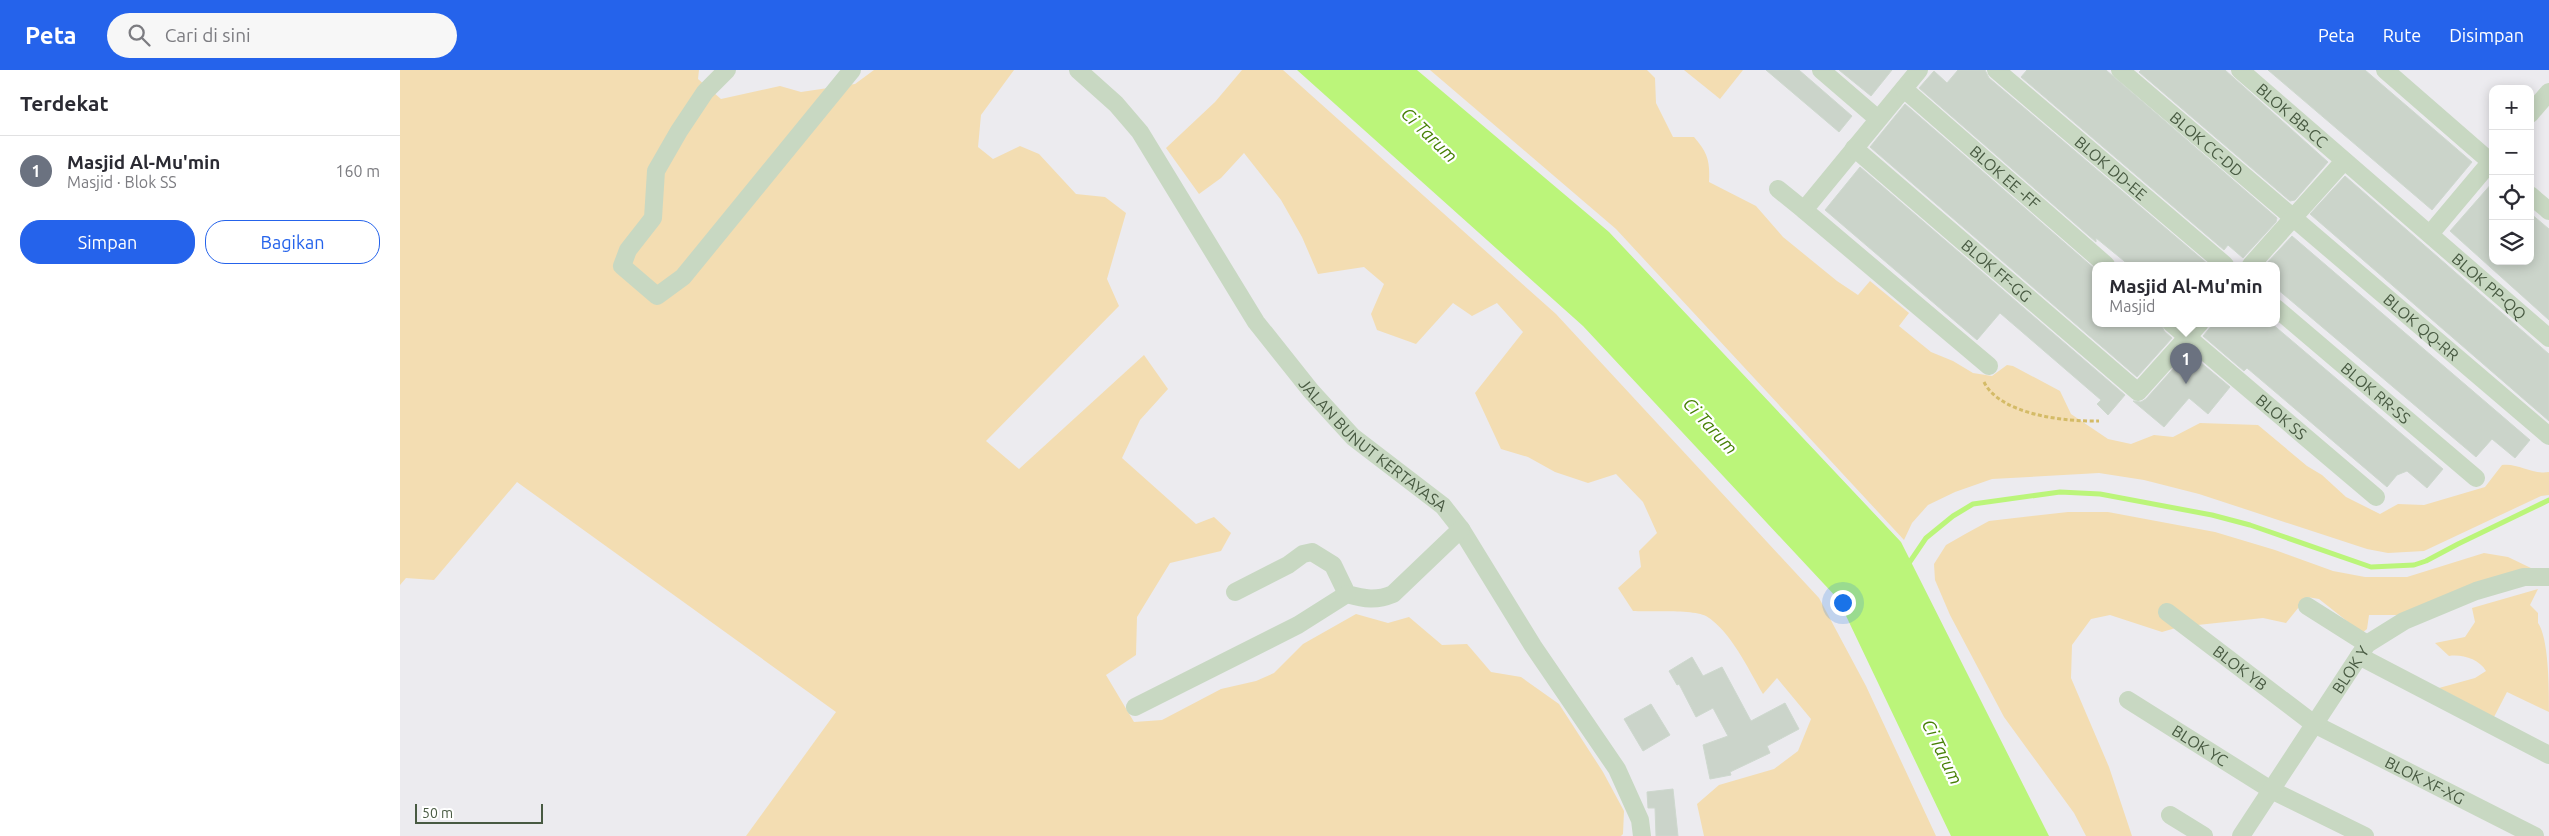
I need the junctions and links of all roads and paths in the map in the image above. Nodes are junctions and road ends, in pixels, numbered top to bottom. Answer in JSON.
{"nodes":[{"id":1,"x":727,"y":70,"type":"edge"},
{"id":2,"x":1078,"y":70,"type":"edge"},
{"id":3,"x":1821,"y":70,"type":"edge"},
{"id":4,"x":1919,"y":70,"type":"edge"},
{"id":5,"x":1996,"y":70,"type":"edge"},
{"id":6,"x":2120,"y":70,"type":"edge"},
{"id":7,"x":2240,"y":70,"type":"edge"},
{"id":8,"x":2385,"y":70,"type":"edge"},
{"id":9,"x":851,"y":72,"type":"edge"},
{"id":10,"x":1904,"y":89,"type":"junction"},
{"id":11,"x":2549,"y":92,"type":"edge"},
{"id":12,"x":2534,"y":109,"type":"edge"},
{"id":13,"x":1878,"y":119,"type":"junction"},
{"id":14,"x":1854,"y":148,"type":"junction"},
{"id":15,"x":2489,"y":159,"type":"edge"},
{"id":16,"x":2344,"y":161,"type":"junction"},
{"id":17,"x":2489,"y":165,"type":"edge"},
{"id":18,"x":1778,"y":188,"type":"dead end"},
{"id":19,"x":2534,"y":198,"type":"edge"},
{"id":20,"x":1804,"y":210,"type":"junction"},
{"id":21,"x":2549,"y":211,"type":"edge"},
{"id":22,"x":2293,"y":218,"type":"junction"},
{"id":23,"x":2430,"y":234,"type":"junction"},
{"id":24,"x":2103,"y":262,"type":"edge"},
{"id":25,"x":2221,"y":262,"type":"edge"},
{"id":26,"x":2254,"y":262,"type":"edge"},
{"id":27,"x":2280,"y":311,"type":"edge"},
{"id":28,"x":2176,"y":327,"type":"edge"},
{"id":29,"x":2197,"y":327,"type":"edge"},
{"id":30,"x":2188,"y":337,"type":"junction"},
{"id":31,"x":2549,"y":338,"type":"edge"},
{"id":32,"x":1975,"y":354,"type":"junction"},
{"id":33,"x":1989,"y":366,"type":"dead end"},
{"id":34,"x":2099,"y":421,"type":"dead end"},
{"id":35,"x":2549,"y":436,"type":"edge"},
{"id":36,"x":2476,"y":478,"type":"dead end"},
{"id":37,"x":2376,"y":497,"type":"dead end"},
{"id":38,"x":1461,"y":529,"type":"junction"},
{"id":39,"x":2549,"y":577,"type":"edge"},
{"id":40,"x":1235,"y":592,"type":"dead end"},
{"id":41,"x":1347,"y":594,"type":"junction"},
{"id":42,"x":2307,"y":606,"type":"dead end"},
{"id":43,"x":2167,"y":612,"type":"dead end"},
{"id":44,"x":2363,"y":650,"type":"junction"},
{"id":45,"x":2128,"y":700,"type":"dead end"},
{"id":46,"x":1136,"y":707,"type":"dead end"},
{"id":47,"x":2314,"y":724,"type":"junction"},
{"id":48,"x":2549,"y":755,"type":"edge"},
{"id":49,"x":2271,"y":790,"type":"junction"},
{"id":50,"x":2170,"y":815,"type":"dead end"},
{"id":51,"x":1642,"y":836,"type":"edge"},
{"id":52,"x":2204,"y":836,"type":"edge"},
{"id":53,"x":2241,"y":836,"type":"edge"},
{"id":54,"x":2365,"y":836,"type":"edge"},
{"id":55,"x":2535,"y":836,"type":"edge"}],
"edges":[{"from":1,"to":9,"type":"street"},
{"from":2,"to":38,"type":"street","name":"JALAN BUNUT KERTAYASA"},
{"from":3,"to":13,"type":"street"},
{"from":4,"to":10,"type":"street"},
{"from":5,"to":25,"type":"street","name":"BLOK DD-EE"},
{"from":6,"to":22,"type":"street","name":"BLOK CC-DD"},
{"from":7,"to":16,"type":"street","name":"BLOK BB-CC"},
{"from":8,"to":15,"type":"street"},
{"from":10,"to":13,"type":"street"},
{"from":10,"to":24,"type":"street","name":"BLOK EE -FF"},
{"from":11,"to":12,"type":"street"},
{"from":13,"to":14,"type":"street"},
{"from":14,"to":20,"type":"street"},
{"from":14,"to":30,"type":"street","name":"BLOK FF-GG"},
{"from":16,"to":22,"type":"street"},
{"from":16,"to":23,"type":"street","name":"BLOK BB-CC"},
{"from":17,"to":23,"type":"street"},
{"from":18,"to":20,"type":"street"},
{"from":19,"to":21,"type":"street"},
{"from":20,"to":32,"type":"street"},
{"from":22,"to":26,"type":"street"},
{"from":22,"to":35,"type":"street","name":"BLOK QQ-RR"},
{"from":23,"to":31,"type":"street","name":"BLOK PP-QQ"},
{"from":27,"to":36,"type":"street","name":"BLOK RR-SS"},
{"from":28,"to":30,"type":"street"},
{"from":29,"to":30,"type":"street"},
{"from":30,"to":37,"type":"street","name":"BLOK SS"},
{"from":32,"to":33,"type":"street"},
{"from":32,"to":34,"type":"path"},
{"from":38,"to":41,"type":"street"},
{"from":38,"to":51,"type":"street","name":"JALAN BUNUT KERTAYASA"},
{"from":39,"to":44,"type":"street","name":"BLOK Y"},
{"from":40,"to":41,"type":"street"},
{"from":41,"to":46,"type":"street"},
{"from":42,"to":44,"type":"street"},
{"from":43,"to":47,"type":"street","name":"BLOK YB"},
{"from":44,"to":47,"type":"street","name":"BLOK Y"},
{"from":44,"to":48,"type":"street"},
{"from":45,"to":49,"type":"street","name":"BLOK YC"},
{"from":47,"to":49,"type":"street","name":"BLOK Y"},
{"from":47,"to":55,"type":"street","name":"BLOK XF-XG"},
{"from":49,"to":53,"type":"street","name":"BLOK Y"},
{"from":49,"to":54,"type":"street","name":"BLOK YC"},
{"from":50,"to":52,"type":"street"}]}
